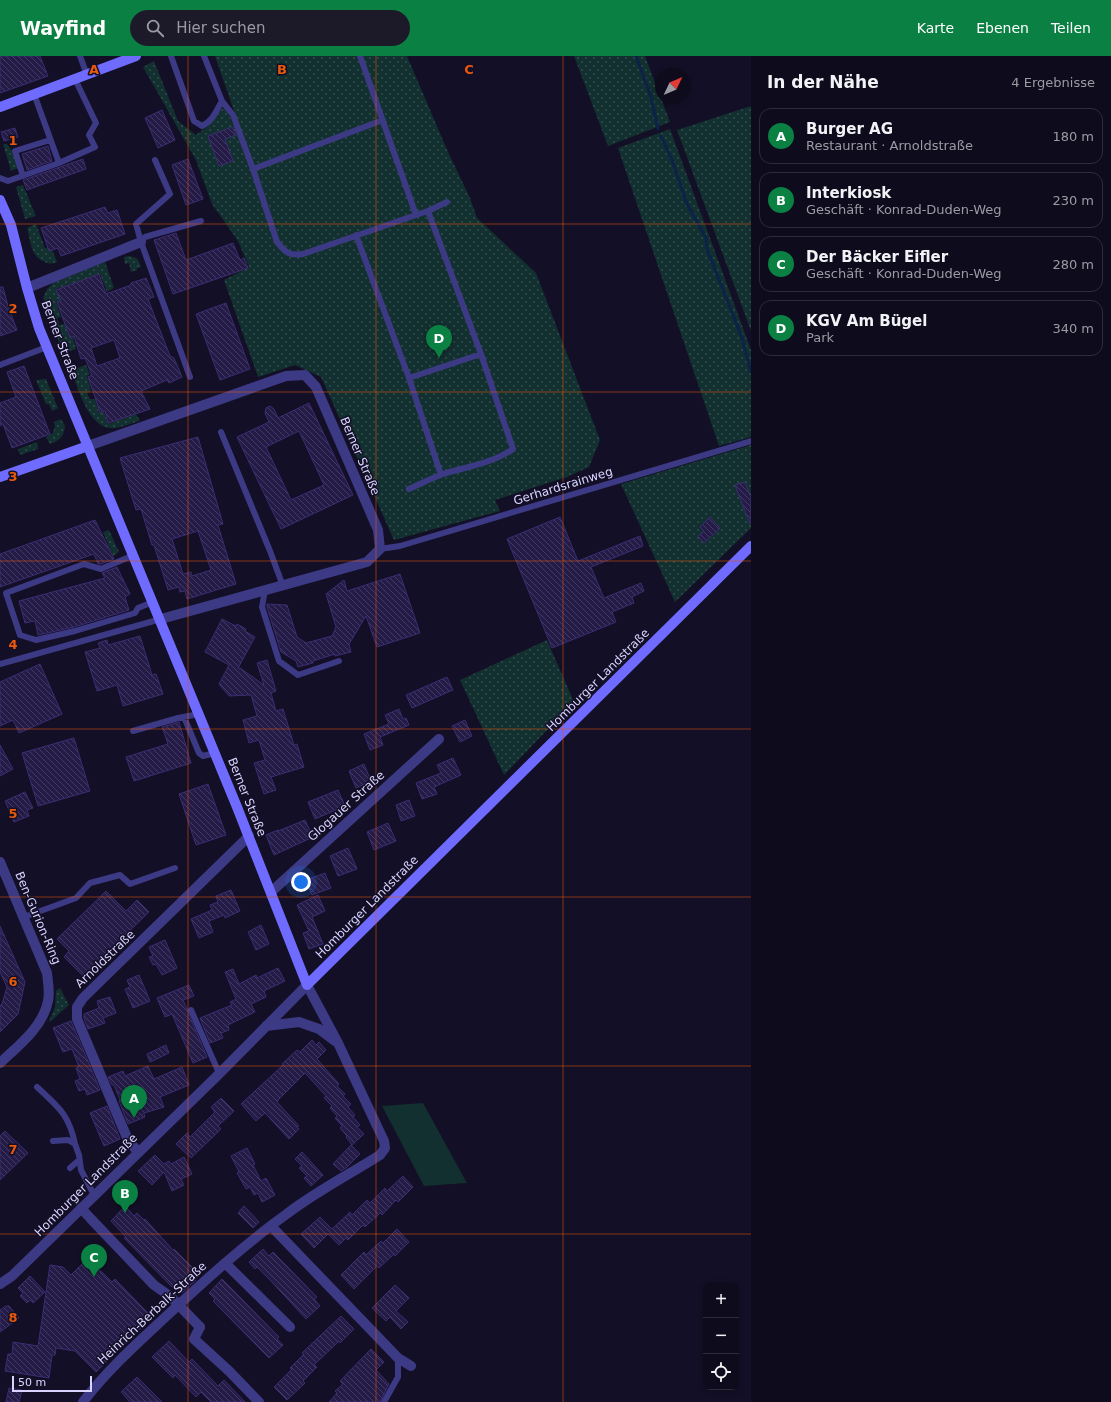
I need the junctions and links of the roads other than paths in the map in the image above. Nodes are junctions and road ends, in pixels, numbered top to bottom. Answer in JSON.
{"nodes":[{"id":1,"x":80,"y":56,"type":"edge"},
{"id":2,"x":136,"y":56,"type":"edge"},
{"id":3,"x":171,"y":56,"type":"edge"},
{"id":4,"x":204,"y":56,"type":"edge"},
{"id":5,"x":360,"y":56,"type":"edge"},
{"id":6,"x":86,"y":75,"type":"junction"},
{"id":7,"x":76,"y":79,"type":"junction"},
{"id":8,"x":34,"y":94,"type":"junction"},
{"id":9,"x":222,"y":101,"type":"junction"},
{"id":10,"x":0,"y":107,"type":"edge"},
{"id":11,"x":383,"y":120,"type":"junction"},
{"id":12,"x":50,"y":140,"type":"junction"},
{"id":13,"x":155,"y":160,"type":"dead end"},
{"id":14,"x":59,"y":163,"type":"junction"},
{"id":15,"x":253,"y":169,"type":"junction"},
{"id":16,"x":23,"y":176,"type":"junction"},
{"id":17,"x":0,"y":178,"type":"edge"},
{"id":18,"x":0,"y":200,"type":"edge"},
{"id":19,"x":447,"y":202,"type":"dead end"},
{"id":20,"x":428,"y":211,"type":"junction"},
{"id":21,"x":416,"y":215,"type":"junction"},
{"id":22,"x":201,"y":221,"type":"dead end"},
{"id":23,"x":356,"y":235,"type":"junction"},
{"id":24,"x":141,"y":242,"type":"junction"},
{"id":25,"x":27,"y":288,"type":"junction"},
{"id":26,"x":47,"y":346,"type":"junction"},
{"id":27,"x":481,"y":354,"type":"junction"},
{"id":28,"x":0,"y":365,"type":"edge"},
{"id":29,"x":190,"y":377,"type":"dead end"},
{"id":30,"x":409,"y":378,"type":"junction"},
{"id":31,"x":221,"y":432,"type":"dead end"},
{"id":32,"x":751,"y":441,"type":"edge"},
{"id":33,"x":88,"y":446,"type":"junction"},
{"id":34,"x":441,"y":475,"type":"junction"},
{"id":35,"x":0,"y":477,"type":"edge"},
{"id":36,"x":409,"y":489,"type":"dead end"},
{"id":37,"x":751,"y":546,"type":"edge"},
{"id":38,"x":380,"y":548,"type":"junction"},
{"id":39,"x":134,"y":555,"type":"junction"},
{"id":40,"x":283,"y":586,"type":"junction"},
{"id":41,"x":265,"y":590,"type":"junction"},
{"id":42,"x":153,"y":602,"type":"junction"},
{"id":43,"x":161,"y":619,"type":"junction"},
{"id":44,"x":339,"y":661,"type":"dead end"},
{"id":45,"x":0,"y":664,"type":"edge"},
{"id":46,"x":199,"y":714,"type":"junction"},
{"id":47,"x":184,"y":717,"type":"junction"},
{"id":48,"x":133,"y":731,"type":"dead end"},
{"id":49,"x":439,"y":739,"type":"dead end"},
{"id":50,"x":215,"y":753,"type":"junction"},
{"id":51,"x":250,"y":836,"type":"junction"},
{"id":52,"x":0,"y":862,"type":"edge"},
{"id":53,"x":175,"y":868,"type":"dead end"},
{"id":54,"x":271,"y":892,"type":"junction"},
{"id":55,"x":24,"y":917,"type":"junction"},
{"id":56,"x":307,"y":985,"type":"junction"},
{"id":57,"x":191,"y":1010,"type":"dead end"},
{"id":58,"x":266,"y":1026,"type":"junction"},
{"id":59,"x":338,"y":1043,"type":"junction"},
{"id":60,"x":2,"y":1058,"type":"edge"},
{"id":61,"x":219,"y":1073,"type":"junction"},
{"id":62,"x":37,"y":1087,"type":"dead end"},
{"id":63,"x":52,"y":1141,"type":"dead end"},
{"id":64,"x":75,"y":1144,"type":"junction"},
{"id":65,"x":138,"y":1152,"type":"junction"},
{"id":66,"x":79,"y":1160,"type":"junction"},
{"id":67,"x":70,"y":1168,"type":"dead end"},
{"id":68,"x":94,"y":1195,"type":"junction"},
{"id":69,"x":81,"y":1208,"type":"junction"},
{"id":70,"x":271,"y":1226,"type":"junction"},
{"id":71,"x":225,"y":1263,"type":"junction"},
{"id":72,"x":0,"y":1284,"type":"edge"},
{"id":73,"x":290,"y":1327,"type":"dead end"},
{"id":74,"x":398,"y":1358,"type":"junction"},
{"id":75,"x":411,"y":1366,"type":"dead end"},
{"id":76,"x":83,"y":1402,"type":"edge"},
{"id":77,"x":259,"y":1402,"type":"edge"},
{"id":78,"x":384,"y":1402,"type":"edge"}],
"edges":[{"from":1,"to":6,"type":"lane"},
{"from":2,"to":6,"type":"street"},
{"from":3,"to":9,"type":"lane"},
{"from":4,"to":9,"type":"lane"},
{"from":5,"to":11,"type":"lane"},
{"from":6,"to":7,"type":"street"},
{"from":7,"to":8,"type":"street"},
{"from":7,"to":14,"type":"lane"},
{"from":8,"to":10,"type":"street"},
{"from":8,"to":12,"type":"lane"},
{"from":9,"to":15,"type":"lane"},
{"from":11,"to":15,"type":"lane"},
{"from":11,"to":21,"type":"lane"},
{"from":12,"to":14,"type":"lane"},
{"from":12,"to":16,"type":"lane"},
{"from":13,"to":24,"type":"lane"},
{"from":14,"to":16,"type":"lane"},
{"from":15,"to":23,"type":"lane"},
{"from":16,"to":17,"type":"lane"},
{"from":18,"to":25,"type":"street","name":"Berner Straße"},
{"from":19,"to":20,"type":"lane"},
{"from":20,"to":21,"type":"lane"},
{"from":20,"to":27,"type":"lane"},
{"from":21,"to":23,"type":"lane"},
{"from":22,"to":24,"type":"lane"},
{"from":23,"to":30,"type":"lane"},
{"from":24,"to":25,"type":"street"},
{"from":24,"to":29,"type":"lane"},
{"from":25,"to":26,"type":"street","name":"Berner Straße"},
{"from":26,"to":28,"type":"lane"},
{"from":26,"to":33,"type":"street","name":"Berner Straße"},
{"from":27,"to":30,"type":"lane"},
{"from":27,"to":34,"type":"lane"},
{"from":30,"to":34,"type":"lane"},
{"from":31,"to":40,"type":"lane"},
{"from":32,"to":38,"type":"lane","name":"Gerhardsrainweg"},
{"from":33,"to":35,"type":"street"},
{"from":33,"to":38,"type":"street","name":"Berner Straße"},
{"from":33,"to":39,"type":"street","name":"Berner Straße"},
{"from":34,"to":36,"type":"lane"},
{"from":37,"to":56,"type":"street","name":"Homburger Landstraße"},
{"from":38,"to":40,"type":"street"},
{"from":39,"to":42,"type":"street","name":"Berner Straße"},
{"from":39,"to":42,"type":"lane"},
{"from":40,"to":41,"type":"street"},
{"from":41,"to":43,"type":"street"},
{"from":41,"to":44,"type":"lane"},
{"from":42,"to":43,"type":"street","name":"Berner Straße"},
{"from":43,"to":45,"type":"lane"},
{"from":43,"to":46,"type":"street","name":"Berner Straße"},
{"from":46,"to":47,"type":"lane"},
{"from":46,"to":50,"type":"street","name":"Berner Straße"},
{"from":47,"to":48,"type":"lane"},
{"from":47,"to":50,"type":"lane"},
{"from":49,"to":54,"type":"street","name":"Glogauer Straße"},
{"from":50,"to":51,"type":"street","name":"Berner Straße"},
{"from":51,"to":54,"type":"street","name":"Berner Straße"},
{"from":51,"to":65,"type":"street","name":"Arnoldstraße"},
{"from":52,"to":55,"type":"street","name":"Ben-Gurion-Ring"},
{"from":53,"to":55,"type":"lane"},
{"from":54,"to":56,"type":"street","name":"Berner Straße"},
{"from":55,"to":60,"type":"street","name":"Ben-Gurion-Ring"},
{"from":56,"to":58,"type":"street","name":"Homburger Landstraße"},
{"from":56,"to":59,"type":"street","name":"Heinrich-Berbalk-Straße"},
{"from":57,"to":61,"type":"lane"},
{"from":58,"to":59,"type":"street","name":"Heinrich-Berbalk-Straße"},
{"from":58,"to":61,"type":"street","name":"Homburger Landstraße"},
{"from":59,"to":70,"type":"street","name":"Heinrich-Berbalk-Straße"},
{"from":61,"to":65,"type":"street","name":"Homburger Landstraße"},
{"from":62,"to":64,"type":"lane"},
{"from":63,"to":64,"type":"lane"},
{"from":64,"to":66,"type":"lane"},
{"from":65,"to":68,"type":"street","name":"Homburger Landstraße"},
{"from":66,"to":67,"type":"lane"},
{"from":66,"to":68,"type":"lane"},
{"from":68,"to":69,"type":"street","name":"Homburger Landstraße"},
{"from":69,"to":72,"type":"street","name":"Homburger Landstraße"},
{"from":69,"to":77,"type":"street","bridge":true},
{"from":70,"to":71,"type":"street","name":"Heinrich-Berbalk-Straße"},
{"from":70,"to":74,"type":"street"},
{"from":71,"to":73,"type":"street","name":"Heinrich-Berbalk-Straße"},
{"from":71,"to":76,"type":"street","name":"Heinrich-Berbalk-Straße"},
{"from":74,"to":75,"type":"street"},
{"from":74,"to":78,"type":"lane"}]}
